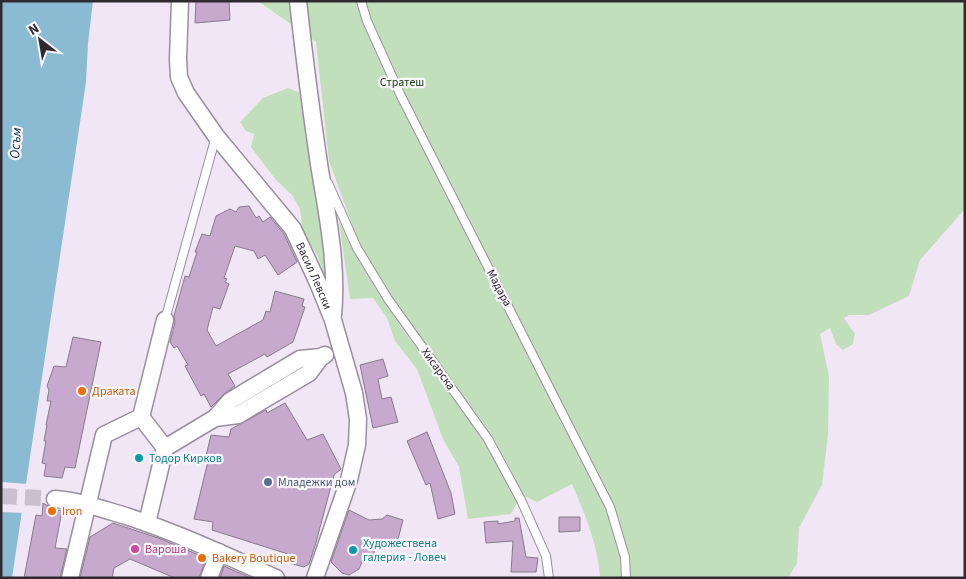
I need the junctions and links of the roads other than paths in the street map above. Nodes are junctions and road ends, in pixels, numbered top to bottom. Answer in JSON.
{"nodes":[{"id":1,"x":180,"y":1,"type":"edge"},
{"id":2,"x":298,"y":1,"type":"edge"},
{"id":3,"x":361,"y":1,"type":"edge"},
{"id":4,"x":216,"y":136,"type":"junction"},
{"id":5,"x":319,"y":163,"type":"junction"},
{"id":6,"x":165,"y":320,"type":"joint"},
{"id":7,"x":333,"y":320,"type":"junction"},
{"id":8,"x":341,"y":345,"type":"junction"},
{"id":9,"x":141,"y":417,"type":"junction"},
{"id":10,"x":165,"y":448,"type":"junction"},
{"id":11,"x":55,"y":500,"type":"tunnel mouth"},
{"id":12,"x":87,"y":504,"type":"junction"},
{"id":13,"x":147,"y":523,"type":"junction"},
{"id":14,"x":219,"y":552,"type":"junction"},
{"id":15,"x":70,"y":578,"type":"edge"},
{"id":16,"x":209,"y":578,"type":"edge"},
{"id":17,"x":276,"y":578,"type":"edge"},
{"id":18,"x":314,"y":578,"type":"edge"},
{"id":19,"x":549,"y":578,"type":"edge"},
{"id":20,"x":626,"y":578,"type":"edge"}],
"edges":[{"from":1,"to":4,"type":"street","name":"Васил Левски"},
{"from":2,"to":5,"type":"street"},
{"from":3,"to":20,"type":"lane","name":"Мадара"},
{"from":4,"to":6,"type":"lane"},
{"from":4,"to":7,"type":"street","name":"Васил Левски"},
{"from":5,"to":7,"type":"street"},
{"from":5,"to":19,"type":"lane","name":"Хисарска"},
{"from":6,"to":9,"type":"street"},
{"from":7,"to":8,"type":"street","name":"Васил Левски"},
{"from":8,"to":10,"type":"street"},
{"from":8,"to":18,"type":"street","name":"Васил Левски"},
{"from":9,"to":10,"type":"street"},
{"from":9,"to":12,"type":"street"},
{"from":10,"to":13,"type":"street"},
{"from":11,"to":12,"type":"street"},
{"from":12,"to":13,"type":"street"},
{"from":12,"to":15,"type":"street"},
{"from":13,"to":14,"type":"street"},
{"from":14,"to":16,"type":"street"},
{"from":14,"to":17,"type":"street"}]}
